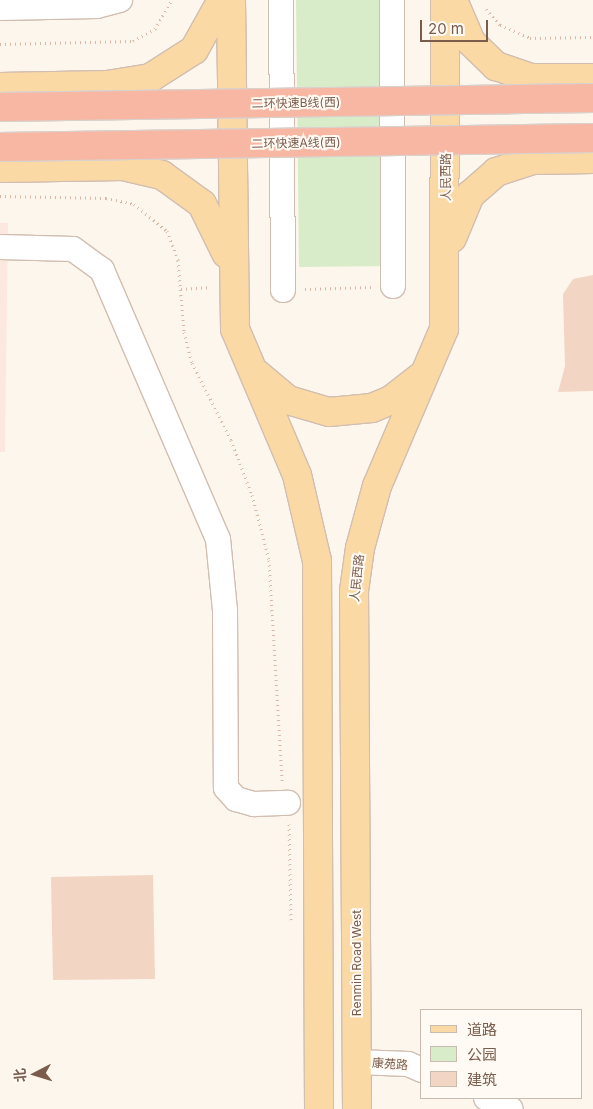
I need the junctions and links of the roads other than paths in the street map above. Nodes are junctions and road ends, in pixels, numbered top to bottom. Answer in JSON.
{"nodes":[{"id":1,"x":120,"y":0,"type":"edge"},
{"id":2,"x":222,"y":0,"type":"edge"},
{"id":3,"x":231,"y":0,"type":"edge"},
{"id":4,"x":281,"y":0,"type":"edge"},
{"id":5,"x":392,"y":0,"type":"edge"},
{"id":6,"x":446,"y":0,"type":"edge"},
{"id":7,"x":453,"y":0,"type":"edge"},
{"id":8,"x":0,"y":8,"type":"edge"},
{"id":9,"x":593,"y":78,"type":"edge"},
{"id":10,"x":0,"y":87,"type":"edge"},
{"id":11,"x":593,"y":98,"type":"edge"},
{"id":12,"x":0,"y":107,"type":"edge"},
{"id":13,"x":593,"y":138,"type":"edge"},
{"id":14,"x":0,"y":147,"type":"edge"},
{"id":15,"x":593,"y":159,"type":"edge"},
{"id":16,"x":0,"y":168,"type":"edge"},
{"id":17,"x":0,"y":246,"type":"edge"},
{"id":18,"x":393,"y":286,"type":"road end"},
{"id":19,"x":283,"y":290,"type":"road end"},
{"id":20,"x":224,"y":294,"type":"junction"},
{"id":21,"x":446,"y":301,"type":"junction"},
{"id":22,"x":243,"y":352,"type":"junction"},
{"id":23,"x":436,"y":353,"type":"junction"},
{"id":24,"x":288,"y":803,"type":"dead end"},
{"id":25,"x":357,"y":1062,"type":"junction"},
{"id":26,"x":420,"y":1069,"type":"edge"},
{"id":27,"x":488,"y":1099,"type":"edge"},
{"id":28,"x":319,"y":1109,"type":"edge"},
{"id":29,"x":357,"y":1109,"type":"edge"},
{"id":30,"x":512,"y":1109,"type":"edge"}],
"edges":[{"from":1,"to":8,"type":"street"},
{"from":2,"to":10,"type":"main road"},
{"from":3,"to":20,"type":"main road","name":"人民西路"},
{"from":4,"to":19,"type":"street"},
{"from":5,"to":18,"type":"street"},
{"from":6,"to":21,"type":"main road","name":"人民西路"},
{"from":7,"to":9,"type":"main road"},
{"from":11,"to":12,"type":"highway","name":"二环快速B线(西)","bridge":true},
{"from":13,"to":14,"type":"highway","name":"二环快速A线(西)","bridge":true},
{"from":15,"to":21,"type":"main road"},
{"from":16,"to":20,"type":"main road"},
{"from":17,"to":24,"type":"street"},
{"from":20,"to":22,"type":"main road","name":"人民西路"},
{"from":21,"to":23,"type":"main road","name":"人民西路"},
{"from":22,"to":23,"type":"main road","name":"人民西路"},
{"from":22,"to":28,"type":"main road","name":"人民西路"},
{"from":23,"to":25,"type":"main road","name":"人民西路"},
{"from":25,"to":26,"type":"street","name":"康苑路"},
{"from":25,"to":29,"type":"main road"},
{"from":27,"to":30,"type":"street"}]}
